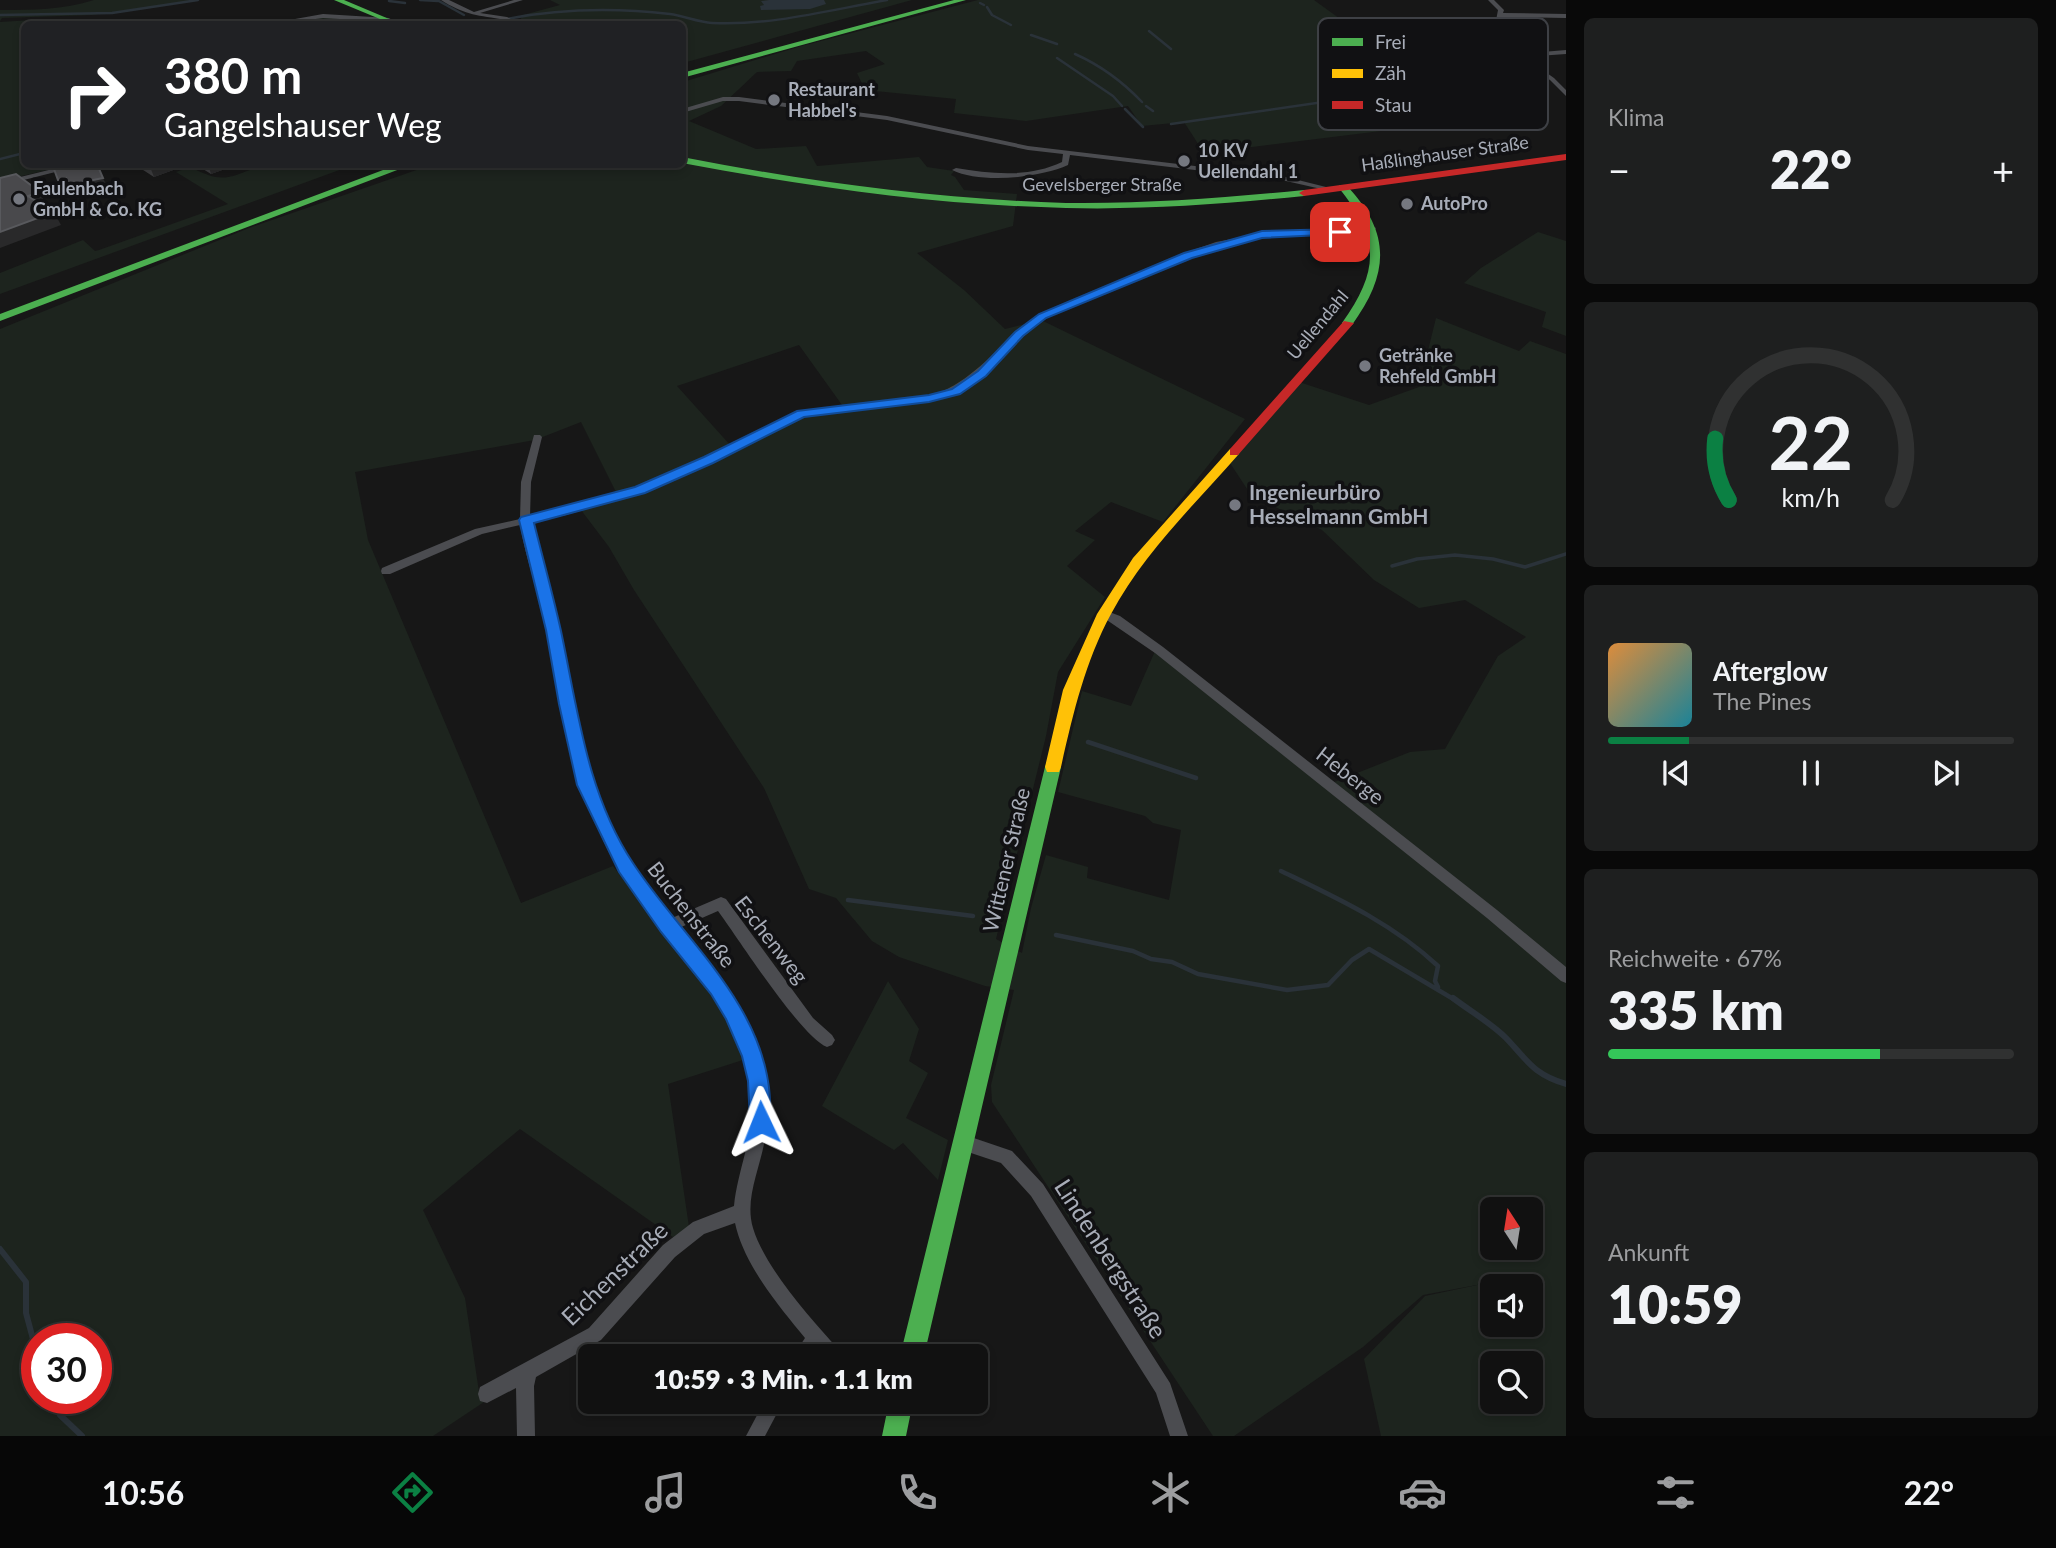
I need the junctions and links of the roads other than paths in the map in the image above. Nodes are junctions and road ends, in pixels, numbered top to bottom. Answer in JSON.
{"nodes":[{"id":1,"x":338,"y":0,"type":"edge"},
{"id":2,"x":444,"y":0,"type":"edge"},
{"id":3,"x":520,"y":0,"type":"edge"},
{"id":4,"x":931,"y":0,"type":"edge"},
{"id":5,"x":962,"y":0,"type":"edge"},
{"id":6,"x":1491,"y":0,"type":"edge"},
{"id":7,"x":473,"y":14,"type":"junction"},
{"id":8,"x":1500,"y":15,"type":"junction"},
{"id":9,"x":1566,"y":16,"type":"edge"},
{"id":10,"x":1499,"y":18,"type":"edge"},
{"id":11,"x":290,"y":21,"type":"edge"},
{"id":12,"x":366,"y":21,"type":"edge"},
{"id":13,"x":390,"y":21,"type":"edge"},
{"id":14,"x":510,"y":21,"type":"edge"},
{"id":15,"x":1566,"y":52,"type":"edge"},
{"id":16,"x":1548,"y":54,"type":"edge"},
{"id":17,"x":686,"y":66,"type":"edge"},
{"id":18,"x":686,"y":75,"type":"edge"},
{"id":19,"x":1548,"y":76,"type":"edge"},
{"id":20,"x":1566,"y":94,"type":"edge"},
{"id":21,"x":686,"y":110,"type":"edge"},
{"id":22,"x":1067,"y":153,"type":"junction"},
{"id":23,"x":1566,"y":157,"type":"edge"},
{"id":24,"x":686,"y":161,"type":"edge"},
{"id":25,"x":67,"y":168,"type":"edge"},
{"id":26,"x":367,"y":168,"type":"edge"},
{"id":27,"x":398,"y":168,"type":"edge"},
{"id":28,"x":956,"y":170,"type":"dead end"},
{"id":29,"x":0,"y":184,"type":"edge"},
{"id":30,"x":1342,"y":192,"type":"junction"},
{"id":31,"x":1372,"y":228,"type":"junction"},
{"id":32,"x":0,"y":305,"type":"edge"},
{"id":33,"x":0,"y":318,"type":"edge"},
{"id":34,"x":1256,"y":426,"type":"joint"},
{"id":35,"x":537,"y":437,"type":"dead end"},
{"id":36,"x":526,"y":520,"type":"junction"},
{"id":37,"x":386,"y":571,"type":"dead end"},
{"id":38,"x":1104,"y":614,"type":"junction"},
{"id":39,"x":668,"y":926,"type":"junction"},
{"id":40,"x":1566,"y":976,"type":"edge"},
{"id":41,"x":827,"y":1041,"type":"dead end"},
{"id":42,"x":962,"y":1142,"type":"junction"},
{"id":43,"x":741,"y":1212,"type":"junction"},
{"id":44,"x":816,"y":1338,"type":"junction"},
{"id":45,"x":811,"y":1344,"type":"edge"},
{"id":46,"x":822,"y":1344,"type":"edge"},
{"id":47,"x":915,"y":1344,"type":"edge"},
{"id":48,"x":528,"y":1374,"type":"junction"},
{"id":49,"x":487,"y":1394,"type":"dead end"},
{"id":50,"x":767,"y":1414,"type":"edge"},
{"id":51,"x":897,"y":1414,"type":"edge"},
{"id":52,"x":526,"y":1436,"type":"edge"},
{"id":53,"x":755,"y":1436,"type":"edge"},
{"id":54,"x":894,"y":1436,"type":"edge"},
{"id":55,"x":1180,"y":1436,"type":"edge"}],
"edges":[{"from":1,"to":13,"type":"main road"},
{"from":2,"to":7,"type":"street"},
{"from":3,"to":7,"type":"street"},
{"from":4,"to":17,"type":"main road"},
{"from":5,"to":18,"type":"main road"},
{"from":6,"to":8,"type":"street"},
{"from":7,"to":14,"type":"street"},
{"from":8,"to":9,"type":"street"},
{"from":8,"to":10,"type":"street"},
{"from":11,"to":12,"type":"street"},
{"from":15,"to":16,"type":"street"},
{"from":19,"to":20,"type":"street"},
{"from":21,"to":22,"type":"street","name":"Gevelsberger Straße"},
{"from":22,"to":28,"type":"street"},
{"from":22,"to":30,"type":"street","name":"Gevelsberger Straße"},
{"from":23,"to":30,"type":"main road","name":"Haßlinghauser Straße"},
{"from":24,"to":30,"type":"main road","name":"Gevelsberger Straße"},
{"from":25,"to":29,"type":"street"},
{"from":26,"to":32,"type":"main road"},
{"from":27,"to":33,"type":"main road"},
{"from":30,"to":31,"type":"main road","name":"Uellendahl"},
{"from":31,"to":34,"type":"main road","name":"Uellendahl"},
{"from":31,"to":36,"type":"street"},
{"from":34,"to":38,"type":"main road","name":"Wittener Straße"},
{"from":35,"to":36,"type":"street","name":"Buchenstraße"},
{"from":36,"to":37,"type":"street"},
{"from":36,"to":39,"type":"street","name":"Buchenstraße"},
{"from":38,"to":40,"type":"street","name":"Heberge"},
{"from":38,"to":42,"type":"main road","name":"Wittener Straße"},
{"from":39,"to":41,"type":"street","name":"Eschenweg"},
{"from":39,"to":43,"type":"street","name":"Buchenstraße"},
{"from":42,"to":47,"type":"main road","name":"Wittener Straße"},
{"from":42,"to":55,"type":"street","name":"Lindenbergstraße"},
{"from":43,"to":44,"type":"street"},
{"from":43,"to":48,"type":"street","name":"Eichenstraße"},
{"from":44,"to":45,"type":"street"},
{"from":44,"to":46,"type":"street"},
{"from":48,"to":49,"type":"street","name":"Eichenstraße"},
{"from":48,"to":52,"type":"street"},
{"from":50,"to":53,"type":"street"},
{"from":51,"to":54,"type":"main road"}]}
